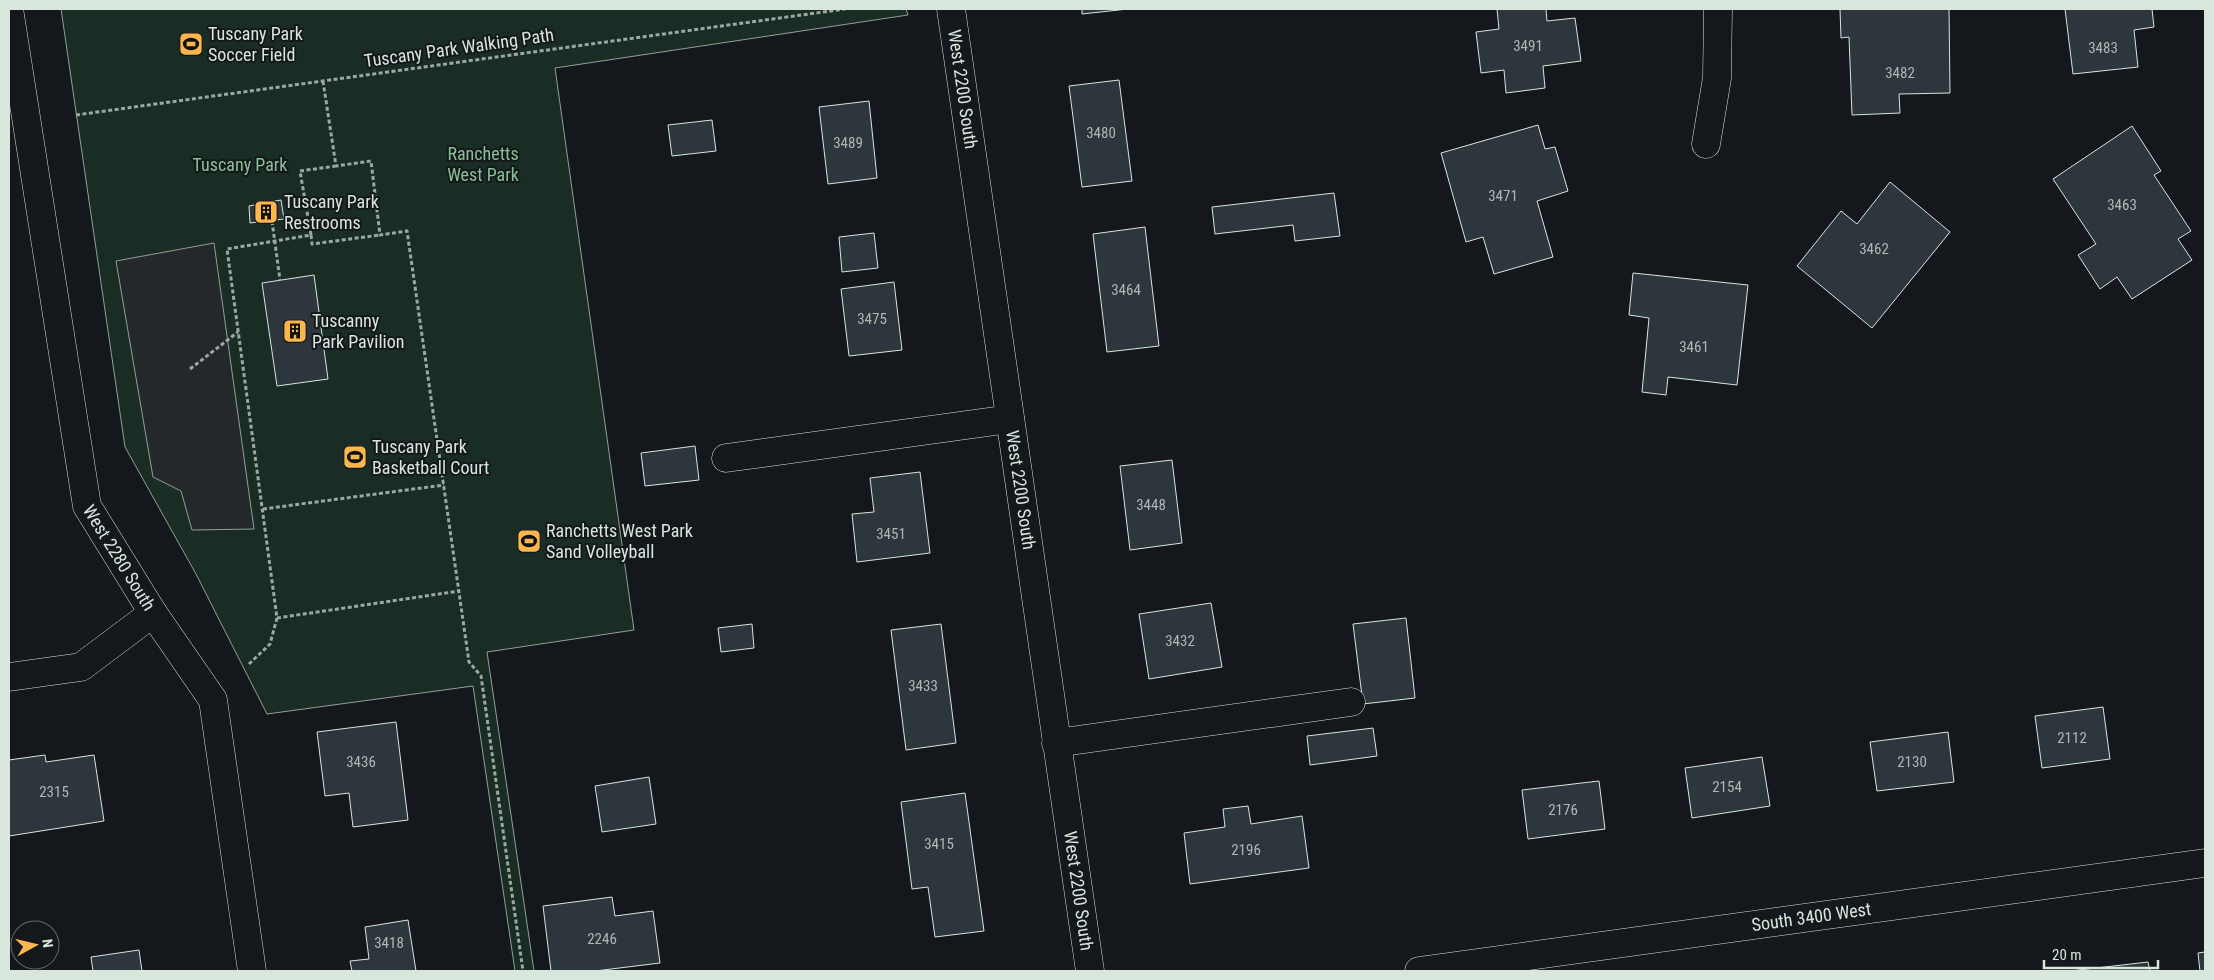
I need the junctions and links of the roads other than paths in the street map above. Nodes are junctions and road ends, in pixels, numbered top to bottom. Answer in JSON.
{"nodes":[{"id":1,"x":9,"y":9,"type":"edge"},
{"id":2,"x":951,"y":9,"type":"edge"},
{"id":3,"x":1718,"y":9,"type":"edge"},
{"id":4,"x":1706,"y":144,"type":"dead end"},
{"id":5,"x":1010,"y":419,"type":"junction"},
{"id":6,"x":726,"y":458,"type":"dead end"},
{"id":7,"x":153,"y":614,"type":"junction"},
{"id":8,"x":9,"y":677,"type":"edge"},
{"id":9,"x":1351,"y":702,"type":"dead end"},
{"id":10,"x":1056,"y":743,"type":"junction"},
{"id":11,"x":2205,"y":863,"type":"edge"},
{"id":12,"x":252,"y":971,"type":"edge"},
{"id":13,"x":1090,"y":971,"type":"edge"},
{"id":14,"x":1419,"y":971,"type":"edge"}],
"edges":[{"from":1,"to":7,"type":"street","name":"West 2280 South"},
{"from":2,"to":5,"type":"street","name":"West 2200 South"},
{"from":3,"to":4,"type":"street"},
{"from":5,"to":6,"type":"street"},
{"from":5,"to":10,"type":"street","name":"West 2200 South"},
{"from":7,"to":8,"type":"street"},
{"from":7,"to":12,"type":"street","name":"West 2280 South"},
{"from":9,"to":10,"type":"street"},
{"from":10,"to":13,"type":"street","name":"West 2200 South"},
{"from":11,"to":14,"type":"street","name":"South 3400 West"}]}
